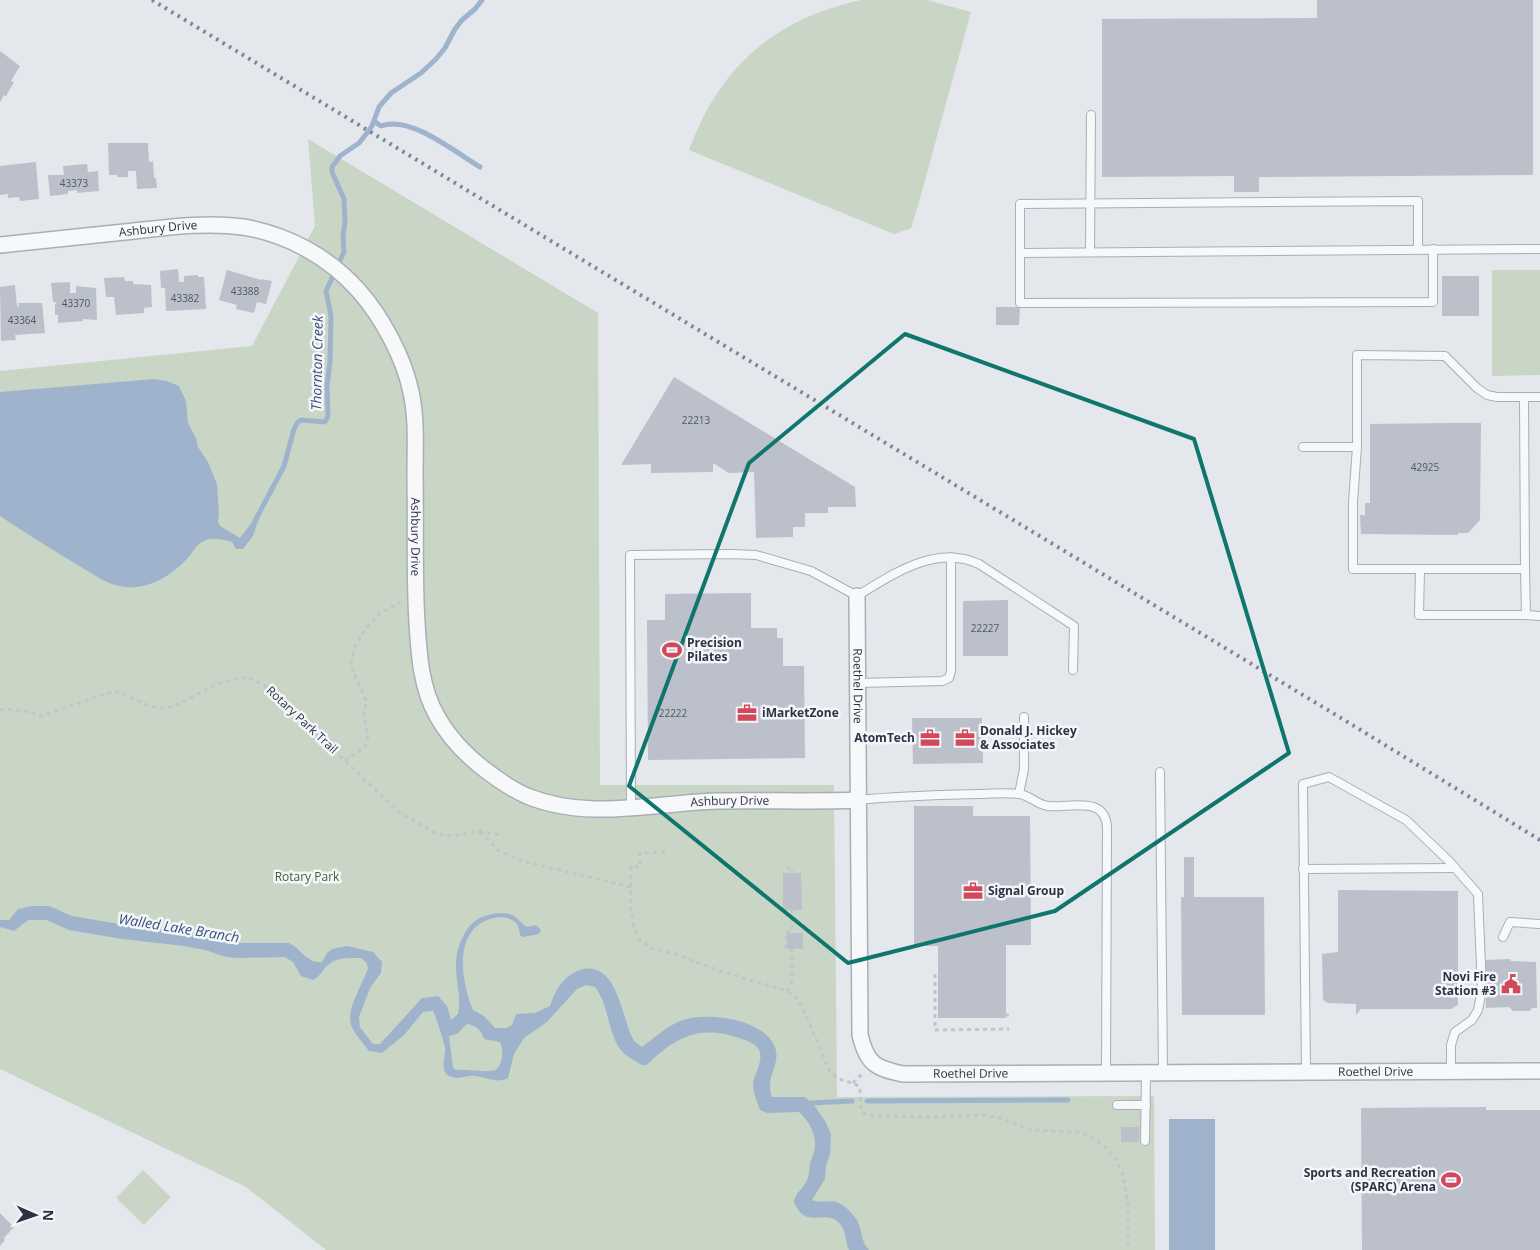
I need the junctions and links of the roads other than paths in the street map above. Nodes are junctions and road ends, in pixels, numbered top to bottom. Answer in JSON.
{"nodes":[{"id":1,"x":1091,"y":115,"type":"dead end"},
{"id":2,"x":1090,"y":203,"type":"junction"},
{"id":3,"x":0,"y":245,"type":"edge"},
{"id":4,"x":1418,"y":249,"type":"junction"},
{"id":5,"x":1433,"y":249,"type":"junction"},
{"id":6,"x":1540,"y":249,"type":"edge"},
{"id":7,"x":1090,"y":252,"type":"junction"},
{"id":8,"x":1020,"y":253,"type":"junction"},
{"id":9,"x":1540,"y":397,"type":"edge"},
{"id":10,"x":1524,"y":398,"type":"junction"},
{"id":11,"x":1303,"y":447,"type":"dead end"},
{"id":12,"x":1357,"y":447,"type":"junction"},
{"id":13,"x":951,"y":557,"type":"junction"},
{"id":14,"x":1420,"y":569,"type":"junction"},
{"id":15,"x":1525,"y":569,"type":"junction"},
{"id":16,"x":857,"y":596,"type":"junction"},
{"id":17,"x":1526,"y":615,"type":"junction"},
{"id":18,"x":1540,"y":616,"type":"edge"},
{"id":19,"x":1073,"y":670,"type":"dead end"},
{"id":20,"x":857,"y":683,"type":"junction"},
{"id":21,"x":1024,"y":717,"type":"dead end"},
{"id":22,"x":1160,"y":772,"type":"dead end"},
{"id":23,"x":1019,"y":794,"type":"junction"},
{"id":24,"x":858,"y":800,"type":"junction"},
{"id":25,"x":632,"y":808,"type":"junction"},
{"id":26,"x":1455,"y":868,"type":"junction"},
{"id":27,"x":1303,"y":869,"type":"junction"},
{"id":28,"x":1540,"y":924,"type":"edge"},
{"id":29,"x":1503,"y":937,"type":"dead end"},
{"id":30,"x":1306,"y":1071,"type":"junction"},
{"id":31,"x":1451,"y":1071,"type":"junction"},
{"id":32,"x":1540,"y":1071,"type":"edge"},
{"id":33,"x":1106,"y":1072,"type":"junction"},
{"id":34,"x":1146,"y":1072,"type":"junction"},
{"id":35,"x":1163,"y":1072,"type":"junction"},
{"id":36,"x":1117,"y":1105,"type":"dead end"},
{"id":37,"x":1146,"y":1105,"type":"junction"},
{"id":38,"x":1145,"y":1141,"type":"dead end"}],
"edges":[{"from":1,"to":2,"type":"lane"},
{"from":2,"to":4,"type":"lane"},
{"from":2,"to":7,"type":"lane"},
{"from":2,"to":8,"type":"lane"},
{"from":3,"to":25,"type":"street","name":"Ashbury Drive"},
{"from":4,"to":5,"type":"lane"},
{"from":4,"to":7,"type":"lane"},
{"from":5,"to":6,"type":"lane"},
{"from":5,"to":8,"type":"lane"},
{"from":7,"to":8,"type":"lane"},
{"from":9,"to":10,"type":"lane"},
{"from":10,"to":12,"type":"lane"},
{"from":10,"to":15,"type":"lane"},
{"from":11,"to":12,"type":"lane"},
{"from":12,"to":14,"type":"lane"},
{"from":13,"to":16,"type":"lane"},
{"from":13,"to":19,"type":"lane"},
{"from":13,"to":20,"type":"lane"},
{"from":14,"to":15,"type":"lane"},
{"from":14,"to":17,"type":"lane"},
{"from":15,"to":17,"type":"lane"},
{"from":16,"to":20,"type":"street","name":"Roethel Drive"},
{"from":16,"to":25,"type":"lane"},
{"from":17,"to":18,"type":"lane"},
{"from":20,"to":24,"type":"street","name":"Roethel Drive"},
{"from":21,"to":23,"type":"lane"},
{"from":22,"to":35,"type":"lane"},
{"from":23,"to":24,"type":"lane"},
{"from":23,"to":33,"type":"lane"},
{"from":24,"to":25,"type":"street","name":"Ashbury Drive"},
{"from":24,"to":33,"type":"street","name":"Roethel Drive"},
{"from":26,"to":27,"type":"lane"},
{"from":26,"to":27,"type":"lane"},
{"from":26,"to":31,"type":"lane"},
{"from":27,"to":30,"type":"lane"},
{"from":28,"to":29,"type":"lane"},
{"from":30,"to":31,"type":"street","name":"Roethel Drive"},
{"from":30,"to":35,"type":"street","name":"Roethel Drive"},
{"from":31,"to":32,"type":"street","name":"Roethel Drive"},
{"from":33,"to":34,"type":"street","name":"Roethel Drive"},
{"from":34,"to":35,"type":"street","name":"Roethel Drive"},
{"from":34,"to":37,"type":"lane"},
{"from":36,"to":37,"type":"lane"},
{"from":37,"to":38,"type":"lane"}]}
